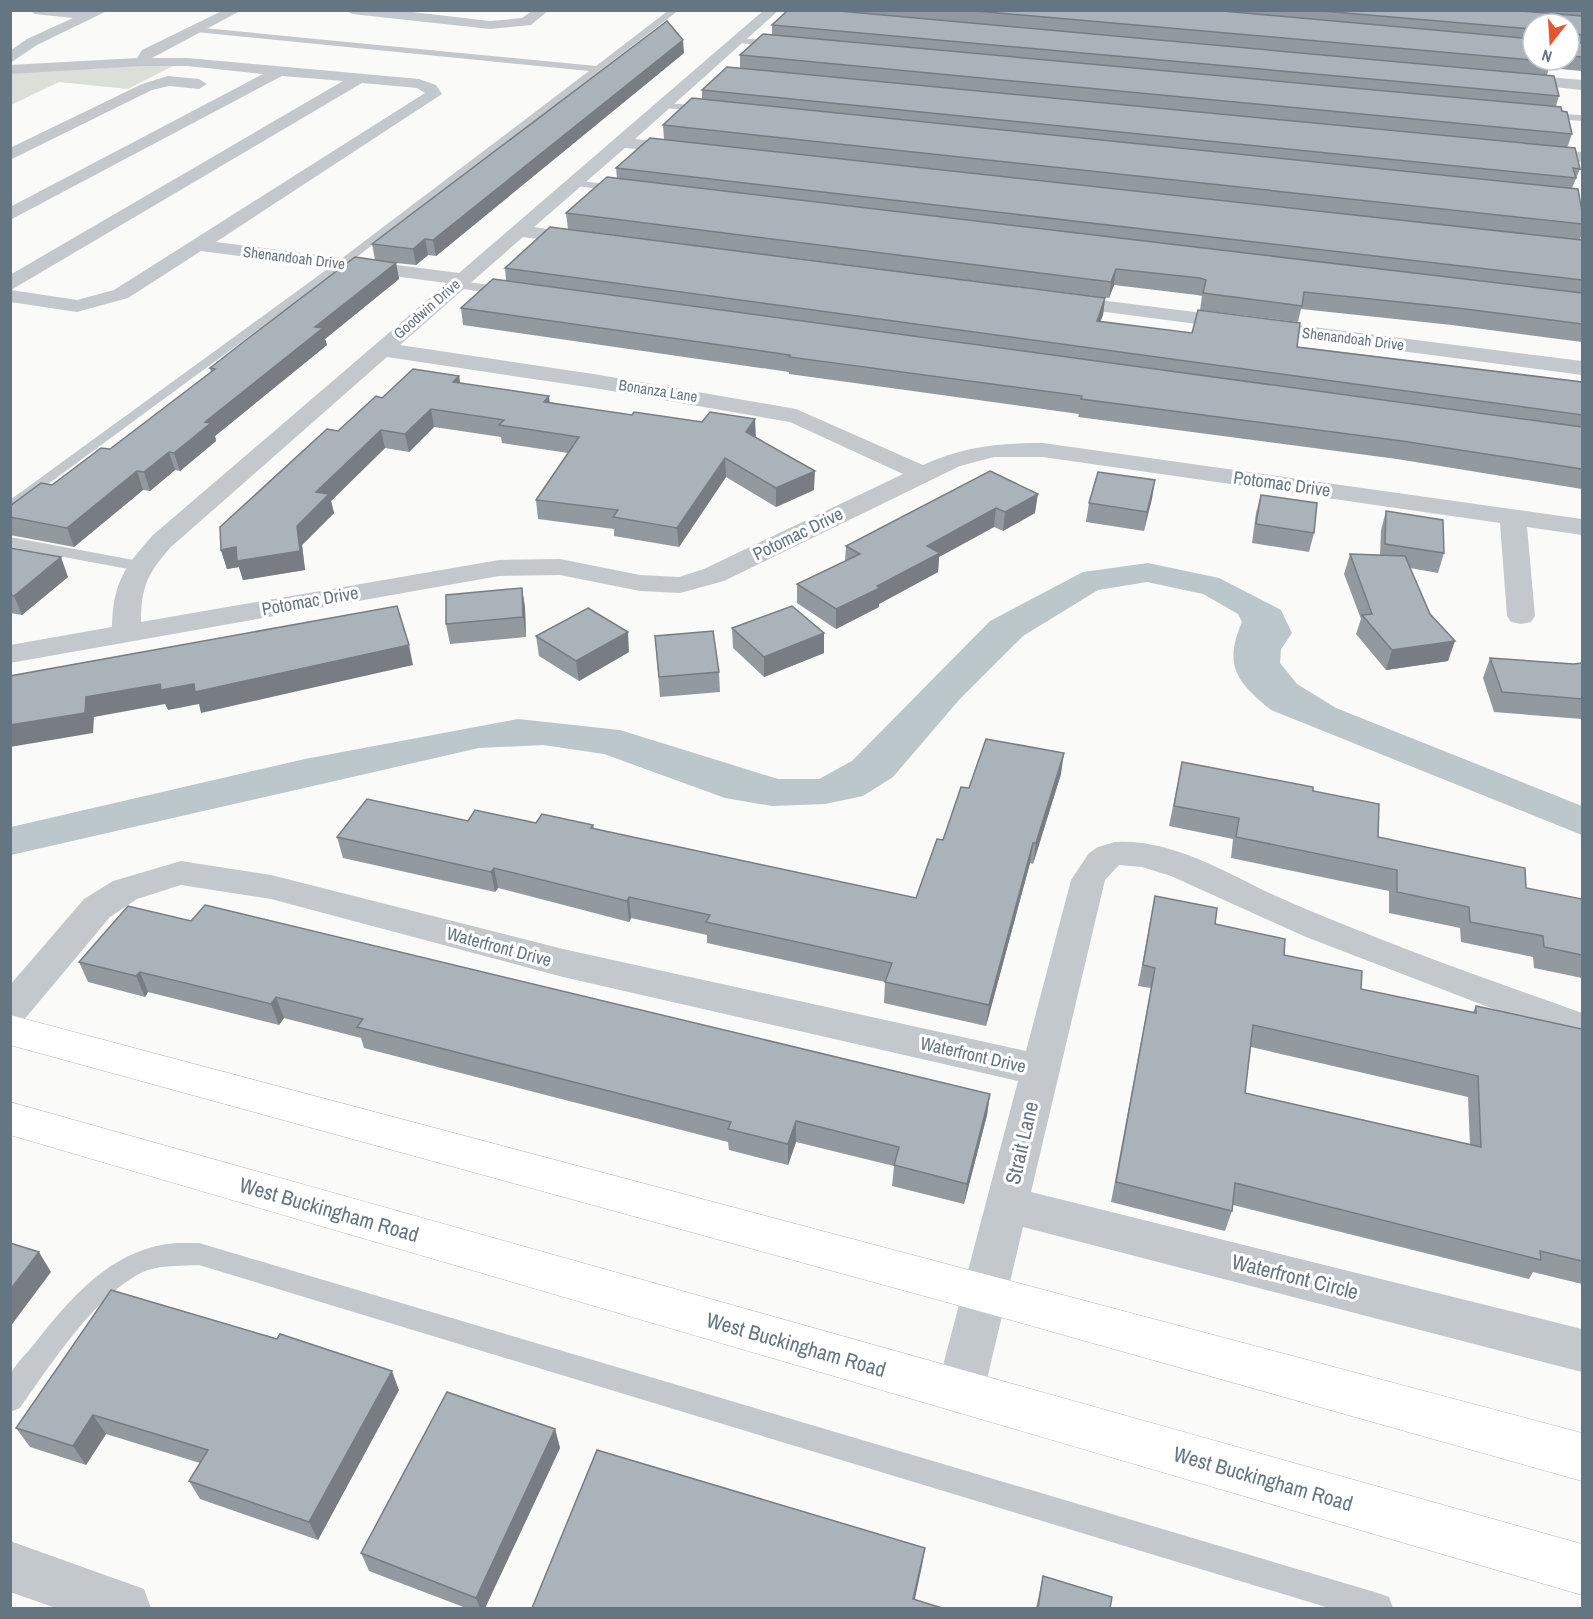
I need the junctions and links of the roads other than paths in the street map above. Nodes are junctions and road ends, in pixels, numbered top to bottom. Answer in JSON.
{"nodes":[{"id":1,"x":35,"y":10,"type":"edge"},
{"id":2,"x":236,"y":10,"type":"edge"},
{"id":3,"x":352,"y":10,"type":"edge"},
{"id":4,"x":543,"y":10,"type":"edge"},
{"id":5,"x":675,"y":10,"type":"edge"},
{"id":6,"x":776,"y":12,"type":"edge"},
{"id":7,"x":97,"y":13,"type":"edge"},
{"id":8,"x":196,"y":29,"type":"junction"},
{"id":9,"x":10,"y":40,"type":"edge"},
{"id":10,"x":739,"y":40,"type":"junction"},
{"id":11,"x":33,"y":42,"type":"junction"},
{"id":12,"x":787,"y":44,"type":"edge"},
{"id":13,"x":10,"y":59,"type":"edge"},
{"id":14,"x":142,"y":62,"type":"junction"},
{"id":15,"x":598,"y":69,"type":"junction"},
{"id":16,"x":10,"y":70,"type":"edge"},
{"id":17,"x":281,"y":70,"type":"junction"},
{"id":18,"x":703,"y":71,"type":"junction"},
{"id":19,"x":727,"y":74,"type":"edge"},
{"id":20,"x":360,"y":78,"type":"junction"},
{"id":21,"x":1500,"y":78,"type":"edge"},
{"id":22,"x":1582,"y":85,"type":"edge"},
{"id":23,"x":245,"y":89,"type":"junction"},
{"id":24,"x":665,"y":105,"type":"junction"},
{"id":25,"x":724,"y":111,"type":"edge"},
{"id":26,"x":1535,"y":114,"type":"edge"},
{"id":27,"x":1582,"y":118,"type":"edge"},
{"id":28,"x":621,"y":142,"type":"junction"},
{"id":29,"x":1515,"y":151,"type":"edge"},
{"id":30,"x":709,"y":152,"type":"edge"},
{"id":31,"x":10,"y":155,"type":"edge"},
{"id":32,"x":1582,"y":157,"type":"edge"},
{"id":33,"x":573,"y":183,"type":"junction"},
{"id":34,"x":633,"y":190,"type":"edge"},
{"id":35,"x":10,"y":215,"type":"edge"},
{"id":36,"x":517,"y":231,"type":"junction"},
{"id":37,"x":611,"y":244,"type":"edge"},
{"id":38,"x":198,"y":245,"type":"junction"},
{"id":39,"x":341,"y":264,"type":"junction"},
{"id":40,"x":458,"y":282,"type":"junction"},
{"id":41,"x":10,"y":284,"type":"edge"},
{"id":42,"x":526,"y":294,"type":"edge"},
{"id":43,"x":10,"y":296,"type":"edge"},
{"id":44,"x":1040,"y":298,"type":"edge"},
{"id":45,"x":381,"y":350,"type":"junction"},
{"id":46,"x":1582,"y":368,"type":"edge"},
{"id":47,"x":923,"y":474,"type":"junction"},
{"id":48,"x":10,"y":508,"type":"edge"},
{"id":49,"x":1513,"y":517,"type":"junction"},
{"id":50,"x":1582,"y":527,"type":"edge"},
{"id":51,"x":10,"y":542,"type":"edge"},
{"id":52,"x":139,"y":566,"type":"junction"},
{"id":53,"x":1521,"y":616,"type":"dead end"},
{"id":54,"x":126,"y":634,"type":"junction"},
{"id":55,"x":10,"y":654,"type":"edge"},
{"id":56,"x":10,"y":1011,"type":"edge"},
{"id":57,"x":1582,"y":1029,"type":"edge"},
{"id":58,"x":10,"y":1030,"type":"edge"},
{"id":59,"x":1039,"y":1070,"type":"junction"},
{"id":60,"x":10,"y":1118,"type":"edge"},
{"id":61,"x":1007,"y":1204,"type":"junction"},
{"id":62,"x":986,"y":1293,"type":"junction"},
{"id":63,"x":1582,"y":1351,"type":"edge"},
{"id":64,"x":960,"y":1392,"type":"junction"},
{"id":65,"x":10,"y":1399,"type":"edge"},
{"id":66,"x":1582,"y":1458,"type":"edge"},
{"id":67,"x":10,"y":1566,"type":"edge"},
{"id":68,"x":1582,"y":1570,"type":"edge"},
{"id":69,"x":125,"y":1608,"type":"edge"},
{"id":70,"x":1378,"y":1608,"type":"edge"}],
"edges":[{"from":1,"to":7,"type":"street"},
{"from":2,"to":8,"type":"street"},
{"from":3,"to":4,"type":"street"},
{"from":5,"to":15,"type":"lane"},
{"from":6,"to":10,"type":"street","name":"Goodwin Drive"},
{"from":7,"to":11,"type":"street"},
{"from":8,"to":14,"type":"street"},
{"from":8,"to":15,"type":"lane"},
{"from":9,"to":11,"type":"street"},
{"from":10,"to":12,"type":"lane"},
{"from":10,"to":18,"type":"street","name":"Goodwin Drive"},
{"from":11,"to":13,"type":"street"},
{"from":14,"to":16,"type":"street"},
{"from":14,"to":17,"type":"street"},
{"from":15,"to":39,"type":"lane"},
{"from":17,"to":20,"type":"street"},
{"from":17,"to":23,"type":"street"},
{"from":18,"to":19,"type":"street"},
{"from":18,"to":24,"type":"street","name":"Goodwin Drive"},
{"from":20,"to":38,"type":"street"},
{"from":20,"to":41,"type":"street"},
{"from":21,"to":22,"type":"street"},
{"from":23,"to":31,"type":"street"},
{"from":23,"to":35,"type":"street"},
{"from":24,"to":25,"type":"lane"},
{"from":24,"to":28,"type":"street","name":"Goodwin Drive"},
{"from":26,"to":27,"type":"lane"},
{"from":28,"to":30,"type":"street"},
{"from":28,"to":33,"type":"street","name":"Goodwin Drive"},
{"from":29,"to":32,"type":"street"},
{"from":33,"to":34,"type":"lane"},
{"from":33,"to":36,"type":"street","name":"Goodwin Drive"},
{"from":36,"to":37,"type":"street"},
{"from":36,"to":40,"type":"street","name":"Goodwin Drive"},
{"from":38,"to":39,"type":"street","name":"Shenandoah Drive"},
{"from":38,"to":43,"type":"street"},
{"from":39,"to":40,"type":"street","name":"Shenandoah Drive"},
{"from":39,"to":48,"type":"lane"},
{"from":40,"to":42,"type":"lane"},
{"from":40,"to":45,"type":"street","name":"Goodwin Drive"},
{"from":44,"to":46,"type":"street","name":"Shenandoah Drive"},
{"from":45,"to":47,"type":"street","name":"Bonanza Lane"},
{"from":45,"to":52,"type":"street","name":"Goodwin Drive"},
{"from":47,"to":49,"type":"street","name":"Potomac Drive"},
{"from":47,"to":54,"type":"street","name":"Potomac Drive"},
{"from":49,"to":50,"type":"street","name":"Potomac Drive"},
{"from":49,"to":53,"type":"street"},
{"from":51,"to":52,"type":"lane"},
{"from":52,"to":54,"type":"street","name":"Goodwin Drive"},
{"from":54,"to":55,"type":"street","name":"Potomac Drive"},
{"from":56,"to":59,"type":"street","name":"Waterfront Drive"},
{"from":57,"to":59,"type":"street","name":"Strait Lane"},
{"from":58,"to":62,"type":"main road"},
{"from":59,"to":61,"type":"street","name":"Strait Lane"},
{"from":60,"to":64,"type":"main road","name":"West Buckingham Road"},
{"from":61,"to":62,"type":"street","name":"Strait Lane"},
{"from":61,"to":63,"type":"street","name":"Waterfront Circle"},
{"from":62,"to":64,"type":"street","name":"Strait Lane"},
{"from":62,"to":66,"type":"main road"},
{"from":64,"to":68,"type":"main road","name":"West Buckingham Road"},
{"from":65,"to":70,"type":"lane"},
{"from":67,"to":69,"type":"street"}]}
